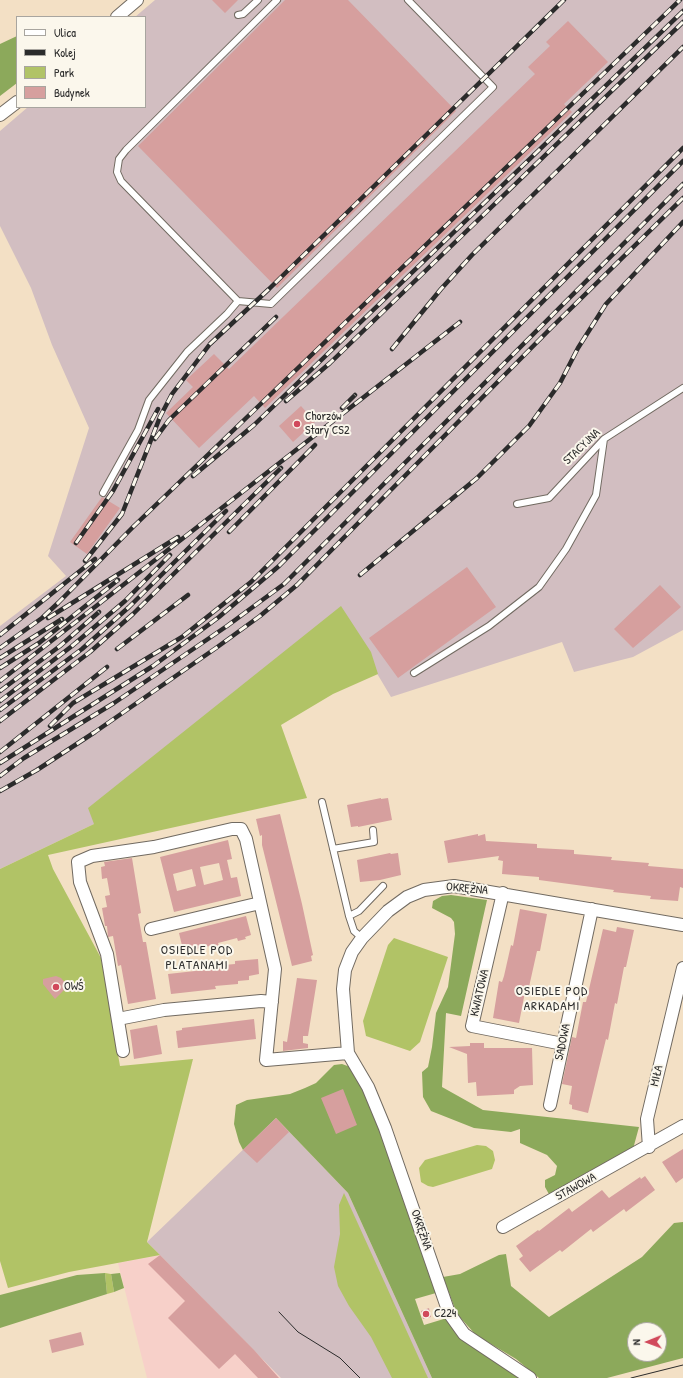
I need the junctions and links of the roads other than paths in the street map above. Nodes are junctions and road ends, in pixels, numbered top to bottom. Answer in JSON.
{"nodes":[{"id":1,"x":137,"y":0,"type":"edge"},
{"id":2,"x":258,"y":0,"type":"edge"},
{"id":3,"x":408,"y":0,"type":"edge"},
{"id":4,"x":273,"y":1,"type":"edge"},
{"id":5,"x":238,"y":15,"type":"dead end"},
{"id":6,"x":118,"y":16,"type":"edge"},
{"id":7,"x":16,"y":103,"type":"edge"},
{"id":8,"x":0,"y":114,"type":"edge"},
{"id":9,"x":238,"y":301,"type":"junction"},
{"id":10,"x":683,"y":388,"type":"edge"},
{"id":11,"x":604,"y":439,"type":"junction"},
{"id":12,"x":103,"y":493,"type":"dead end"},
{"id":13,"x":517,"y":504,"type":"dead end"},
{"id":14,"x":414,"y":673,"type":"dead end"},
{"id":15,"x":322,"y":802,"type":"dead end"},
{"id":16,"x":373,"y":830,"type":"dead end"},
{"id":17,"x":333,"y":849,"type":"junction"},
{"id":18,"x":383,"y":886,"type":"dead end"},
{"id":19,"x":503,"y":893,"type":"junction"},
{"id":20,"x":260,"y":903,"type":"junction"},
{"id":21,"x":592,"y":909,"type":"junction"},
{"id":22,"x":349,"y":916,"type":"junction"},
{"id":23,"x":683,"y":924,"type":"edge"},
{"id":24,"x":151,"y":929,"type":"dead end"},
{"id":25,"x":362,"y":938,"type":"junction"},
{"id":26,"x":683,"y":968,"type":"edge"},
{"id":27,"x":272,"y":1002,"type":"junction"},
{"id":28,"x":118,"y":1019,"type":"junction"},
{"id":29,"x":563,"y":1044,"type":"junction"},
{"id":30,"x":123,"y":1051,"type":"dead end"},
{"id":31,"x":348,"y":1053,"type":"junction"},
{"id":32,"x":550,"y":1104,"type":"dead end"},
{"id":33,"x":683,"y":1126,"type":"edge"},
{"id":34,"x":649,"y":1147,"type":"junction"},
{"id":35,"x":503,"y":1227,"type":"dead end"},
{"id":36,"x":530,"y":1378,"type":"edge"}],
"edges":[{"from":1,"to":6,"type":"street"},
{"from":2,"to":5,"type":"lane"},
{"from":3,"to":9,"type":"lane"},
{"from":4,"to":9,"type":"lane"},
{"from":7,"to":8,"type":"street"},
{"from":9,"to":12,"type":"lane"},
{"from":10,"to":11,"type":"lane","name":"STACYJNA"},
{"from":11,"to":13,"type":"lane","name":"STACYJNA"},
{"from":11,"to":14,"type":"lane"},
{"from":15,"to":17,"type":"lane"},
{"from":16,"to":17,"type":"lane"},
{"from":17,"to":22,"type":"lane"},
{"from":18,"to":22,"type":"lane"},
{"from":19,"to":21,"type":"street","name":"OKRĘŻNA"},
{"from":19,"to":25,"type":"street","name":"OKRĘŻNA"},
{"from":19,"to":29,"type":"street","name":"KWIATOWA"},
{"from":20,"to":24,"type":"street"},
{"from":20,"to":27,"type":"street"},
{"from":20,"to":28,"type":"street"},
{"from":21,"to":23,"type":"street","name":"OKRĘŻNA"},
{"from":21,"to":29,"type":"street","name":"SADOWA"},
{"from":22,"to":25,"type":"lane"},
{"from":25,"to":31,"type":"street","name":"OKRĘŻNA"},
{"from":26,"to":34,"type":"street","name":"MIŁA"},
{"from":27,"to":28,"type":"street"},
{"from":27,"to":31,"type":"street"},
{"from":28,"to":30,"type":"street"},
{"from":29,"to":32,"type":"street","name":"SADOWA"},
{"from":31,"to":36,"type":"street","name":"OKRĘŻNA"},
{"from":33,"to":34,"type":"street"},
{"from":34,"to":35,"type":"street","name":"STAWOWA"}]}
